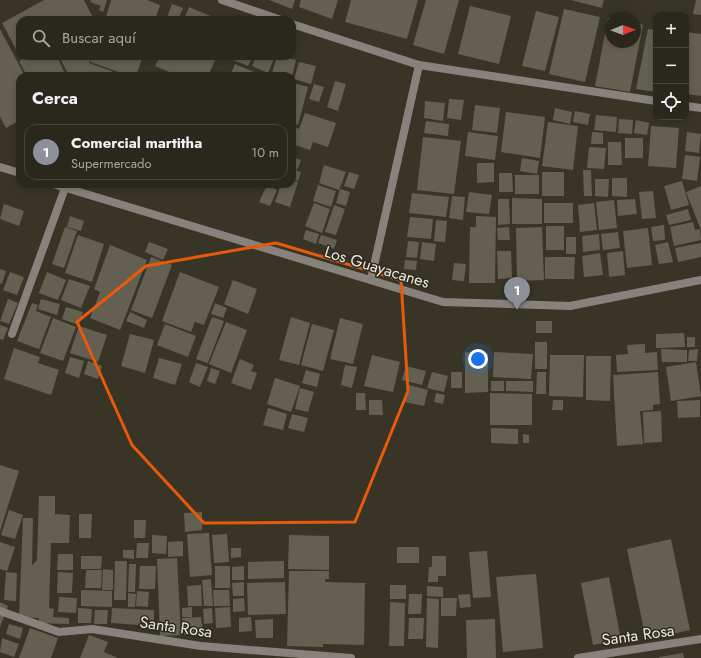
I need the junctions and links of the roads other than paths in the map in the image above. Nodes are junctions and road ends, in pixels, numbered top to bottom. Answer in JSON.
{"nodes":[{"id":1,"x":222,"y":0,"type":"edge"},
{"id":2,"x":269,"y":16,"type":"edge"},
{"id":3,"x":296,"y":25,"type":"edge"},
{"id":4,"x":419,"y":66,"type":"junction"},
{"id":5,"x":653,"y":101,"type":"edge"},
{"id":6,"x":689,"y":106,"type":"edge"},
{"id":7,"x":701,"y":108,"type":"edge"},
{"id":8,"x":0,"y":167,"type":"edge"},
{"id":9,"x":16,"y":172,"type":"edge"},
{"id":10,"x":65,"y":188,"type":"joint"},
{"id":11,"x":371,"y":279,"type":"junction"},
{"id":12,"x":701,"y":280,"type":"edge"},
{"id":13,"x":12,"y":334,"type":"dead end"},
{"id":14,"x":0,"y":611,"type":"edge"},
{"id":15,"x":701,"y":639,"type":"edge"},
{"id":16,"x":351,"y":658,"type":"edge"},
{"id":17,"x":578,"y":658,"type":"edge"}],
"edges":[{"from":1,"to":2,"type":"street"},
{"from":3,"to":4,"type":"street"},
{"from":4,"to":5,"type":"street"},
{"from":4,"to":11,"type":"street"},
{"from":6,"to":7,"type":"street"},
{"from":8,"to":9,"type":"street"},
{"from":10,"to":11,"type":"street","name":"Los Guayacanes"},
{"from":10,"to":13,"type":"street"},
{"from":11,"to":12,"type":"street","name":"Los Guayacanes"},
{"from":14,"to":16,"type":"street","name":"Santa Rosa"},
{"from":15,"to":17,"type":"street","name":"Santa Rosa"}]}
